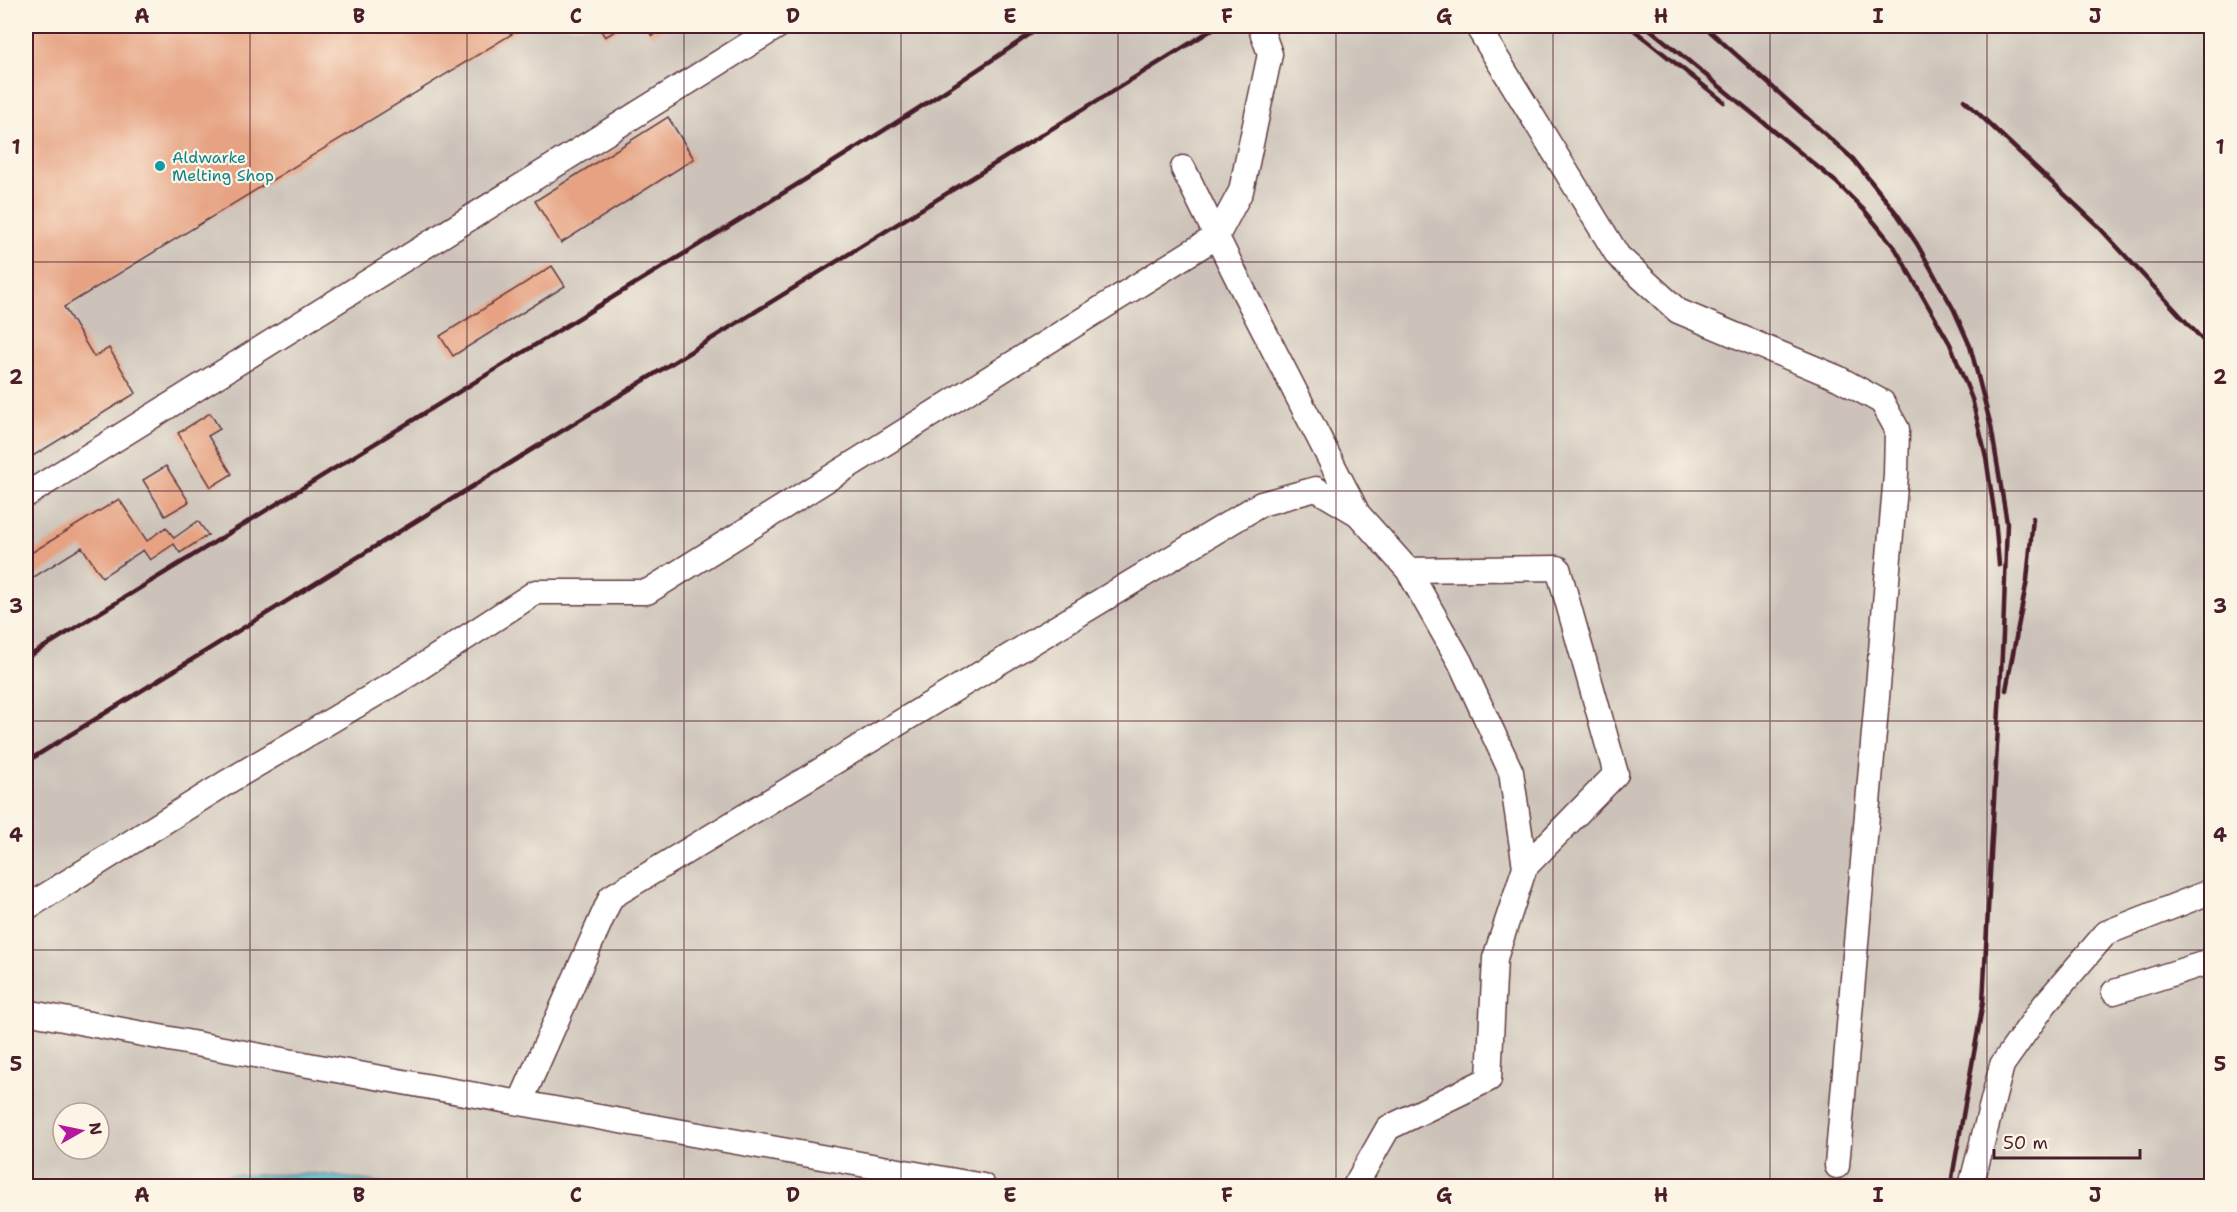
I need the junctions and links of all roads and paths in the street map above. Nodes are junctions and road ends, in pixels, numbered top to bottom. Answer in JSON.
{"nodes":[{"id":1,"x":779,"y":26,"type":"edge"},
{"id":2,"x":1260,"y":26,"type":"edge"},
{"id":3,"x":1477,"y":26,"type":"edge"},
{"id":4,"x":1183,"y":168,"type":"dead end"},
{"id":5,"x":1217,"y":236,"type":"junction"},
{"id":6,"x":26,"y":495,"type":"edge"},
{"id":7,"x":1358,"y":514,"type":"junction"},
{"id":8,"x":1408,"y":570,"type":"junction"},
{"id":9,"x":1525,"y":867,"type":"junction"},
{"id":10,"x":2211,"y":891,"type":"edge"},
{"id":11,"x":26,"y":908,"type":"edge"},
{"id":12,"x":2211,"y":961,"type":"edge"},
{"id":13,"x":2114,"y":992,"type":"dead end"},
{"id":14,"x":26,"y":1012,"type":"edge"},
{"id":15,"x":519,"y":1103,"type":"junction"},
{"id":16,"x":1837,"y":1166,"type":"dead end"},
{"id":17,"x":983,"y":1186,"type":"edge"},
{"id":18,"x":1355,"y":1186,"type":"edge"},
{"id":19,"x":1971,"y":1186,"type":"edge"}],
"edges":[{"from":1,"to":6,"type":"lane"},
{"from":2,"to":5,"type":"lane"},
{"from":3,"to":16,"type":"lane"},
{"from":4,"to":5,"type":"lane"},
{"from":5,"to":7,"type":"lane"},
{"from":5,"to":11,"type":"lane"},
{"from":7,"to":8,"type":"lane"},
{"from":7,"to":15,"type":"lane"},
{"from":8,"to":9,"type":"lane"},
{"from":8,"to":9,"type":"lane"},
{"from":9,"to":18,"type":"lane"},
{"from":10,"to":19,"type":"lane"},
{"from":12,"to":13,"type":"lane"},
{"from":14,"to":15,"type":"lane"},
{"from":15,"to":17,"type":"lane"}]}
